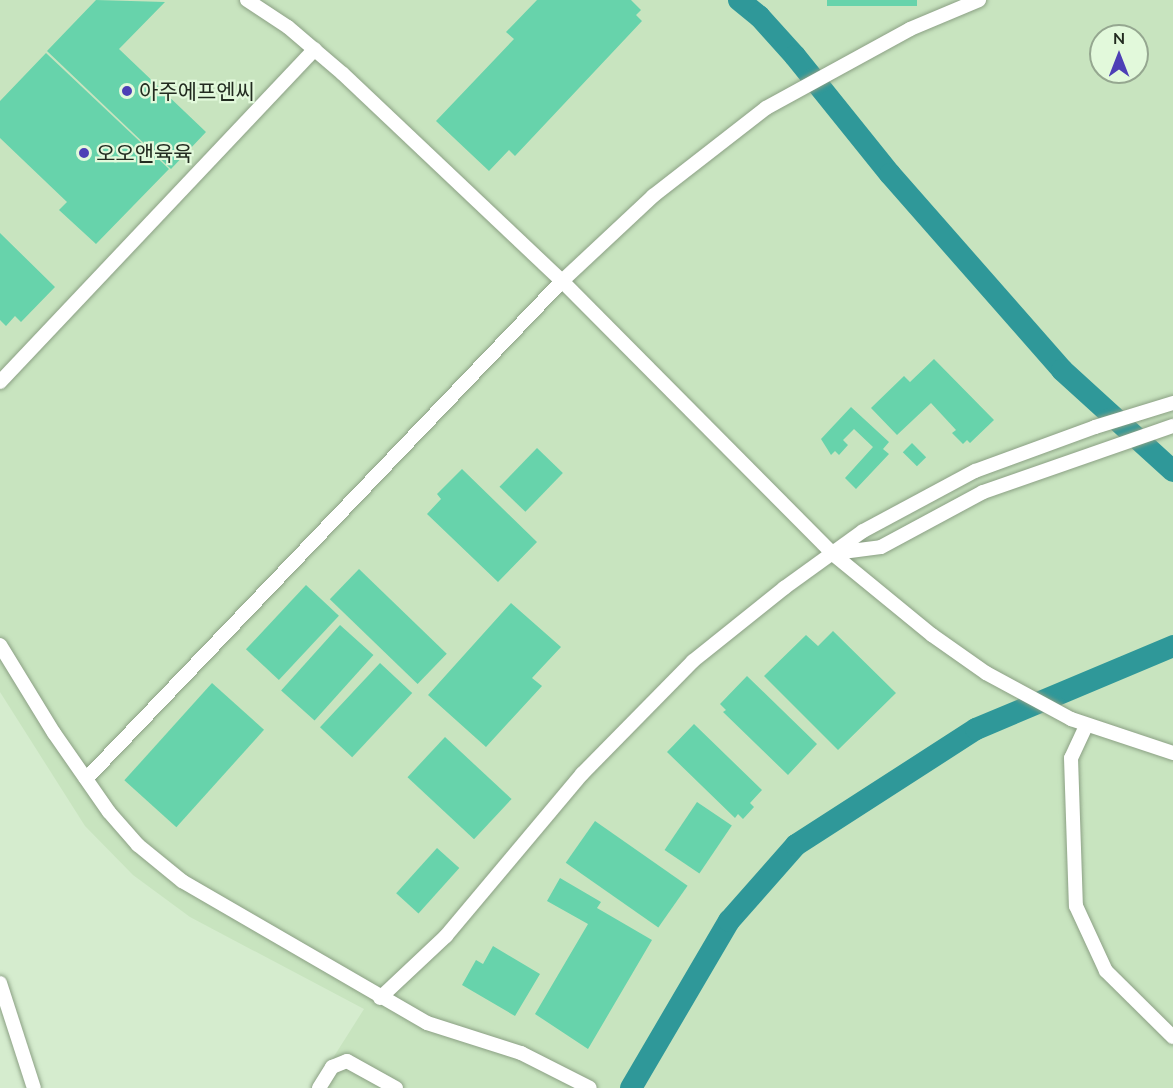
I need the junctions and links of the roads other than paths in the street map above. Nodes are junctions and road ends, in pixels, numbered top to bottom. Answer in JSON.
{"nodes":[{"id":1,"x":247,"y":0,"type":"edge"},
{"id":2,"x":979,"y":0,"type":"edge"},
{"id":3,"x":315,"y":49,"type":"junction"},
{"id":4,"x":562,"y":281,"type":"junction"},
{"id":5,"x":0,"y":382,"type":"edge"},
{"id":6,"x":1173,"y":403,"type":"edge"},
{"id":7,"x":1173,"y":426,"type":"edge"},
{"id":8,"x":833,"y":554,"type":"junction"},
{"id":9,"x":0,"y":645,"type":"edge"},
{"id":10,"x":1086,"y":726,"type":"junction"},
{"id":11,"x":1173,"y":753,"type":"edge"},
{"id":12,"x":86,"y":779,"type":"junction"},
{"id":13,"x":0,"y":983,"type":"edge"},
{"id":14,"x":380,"y":998,"type":"junction"},
{"id":15,"x":1173,"y":1037,"type":"edge"},
{"id":16,"x":568,"y":1075,"type":"junction"},
{"id":17,"x":34,"y":1088,"type":"edge"},
{"id":18,"x":319,"y":1088,"type":"edge"},
{"id":19,"x":396,"y":1088,"type":"edge"},
{"id":20,"x":561,"y":1088,"type":"edge"},
{"id":21,"x":590,"y":1088,"type":"edge"}],
"edges":[{"from":1,"to":3,"type":"street"},
{"from":2,"to":4,"type":"street"},
{"from":3,"to":4,"type":"street"},
{"from":3,"to":5,"type":"street"},
{"from":4,"to":8,"type":"street"},
{"from":4,"to":12,"type":"street"},
{"from":6,"to":8,"type":"street"},
{"from":7,"to":8,"type":"street"},
{"from":8,"to":10,"type":"street"},
{"from":8,"to":14,"type":"street"},
{"from":9,"to":12,"type":"street"},
{"from":10,"to":11,"type":"street"},
{"from":10,"to":15,"type":"street"},
{"from":12,"to":14,"type":"street"},
{"from":13,"to":17,"type":"street"},
{"from":14,"to":16,"type":"street"},
{"from":16,"to":20,"type":"street"},
{"from":16,"to":21,"type":"street"},
{"from":18,"to":19,"type":"street"}]}
